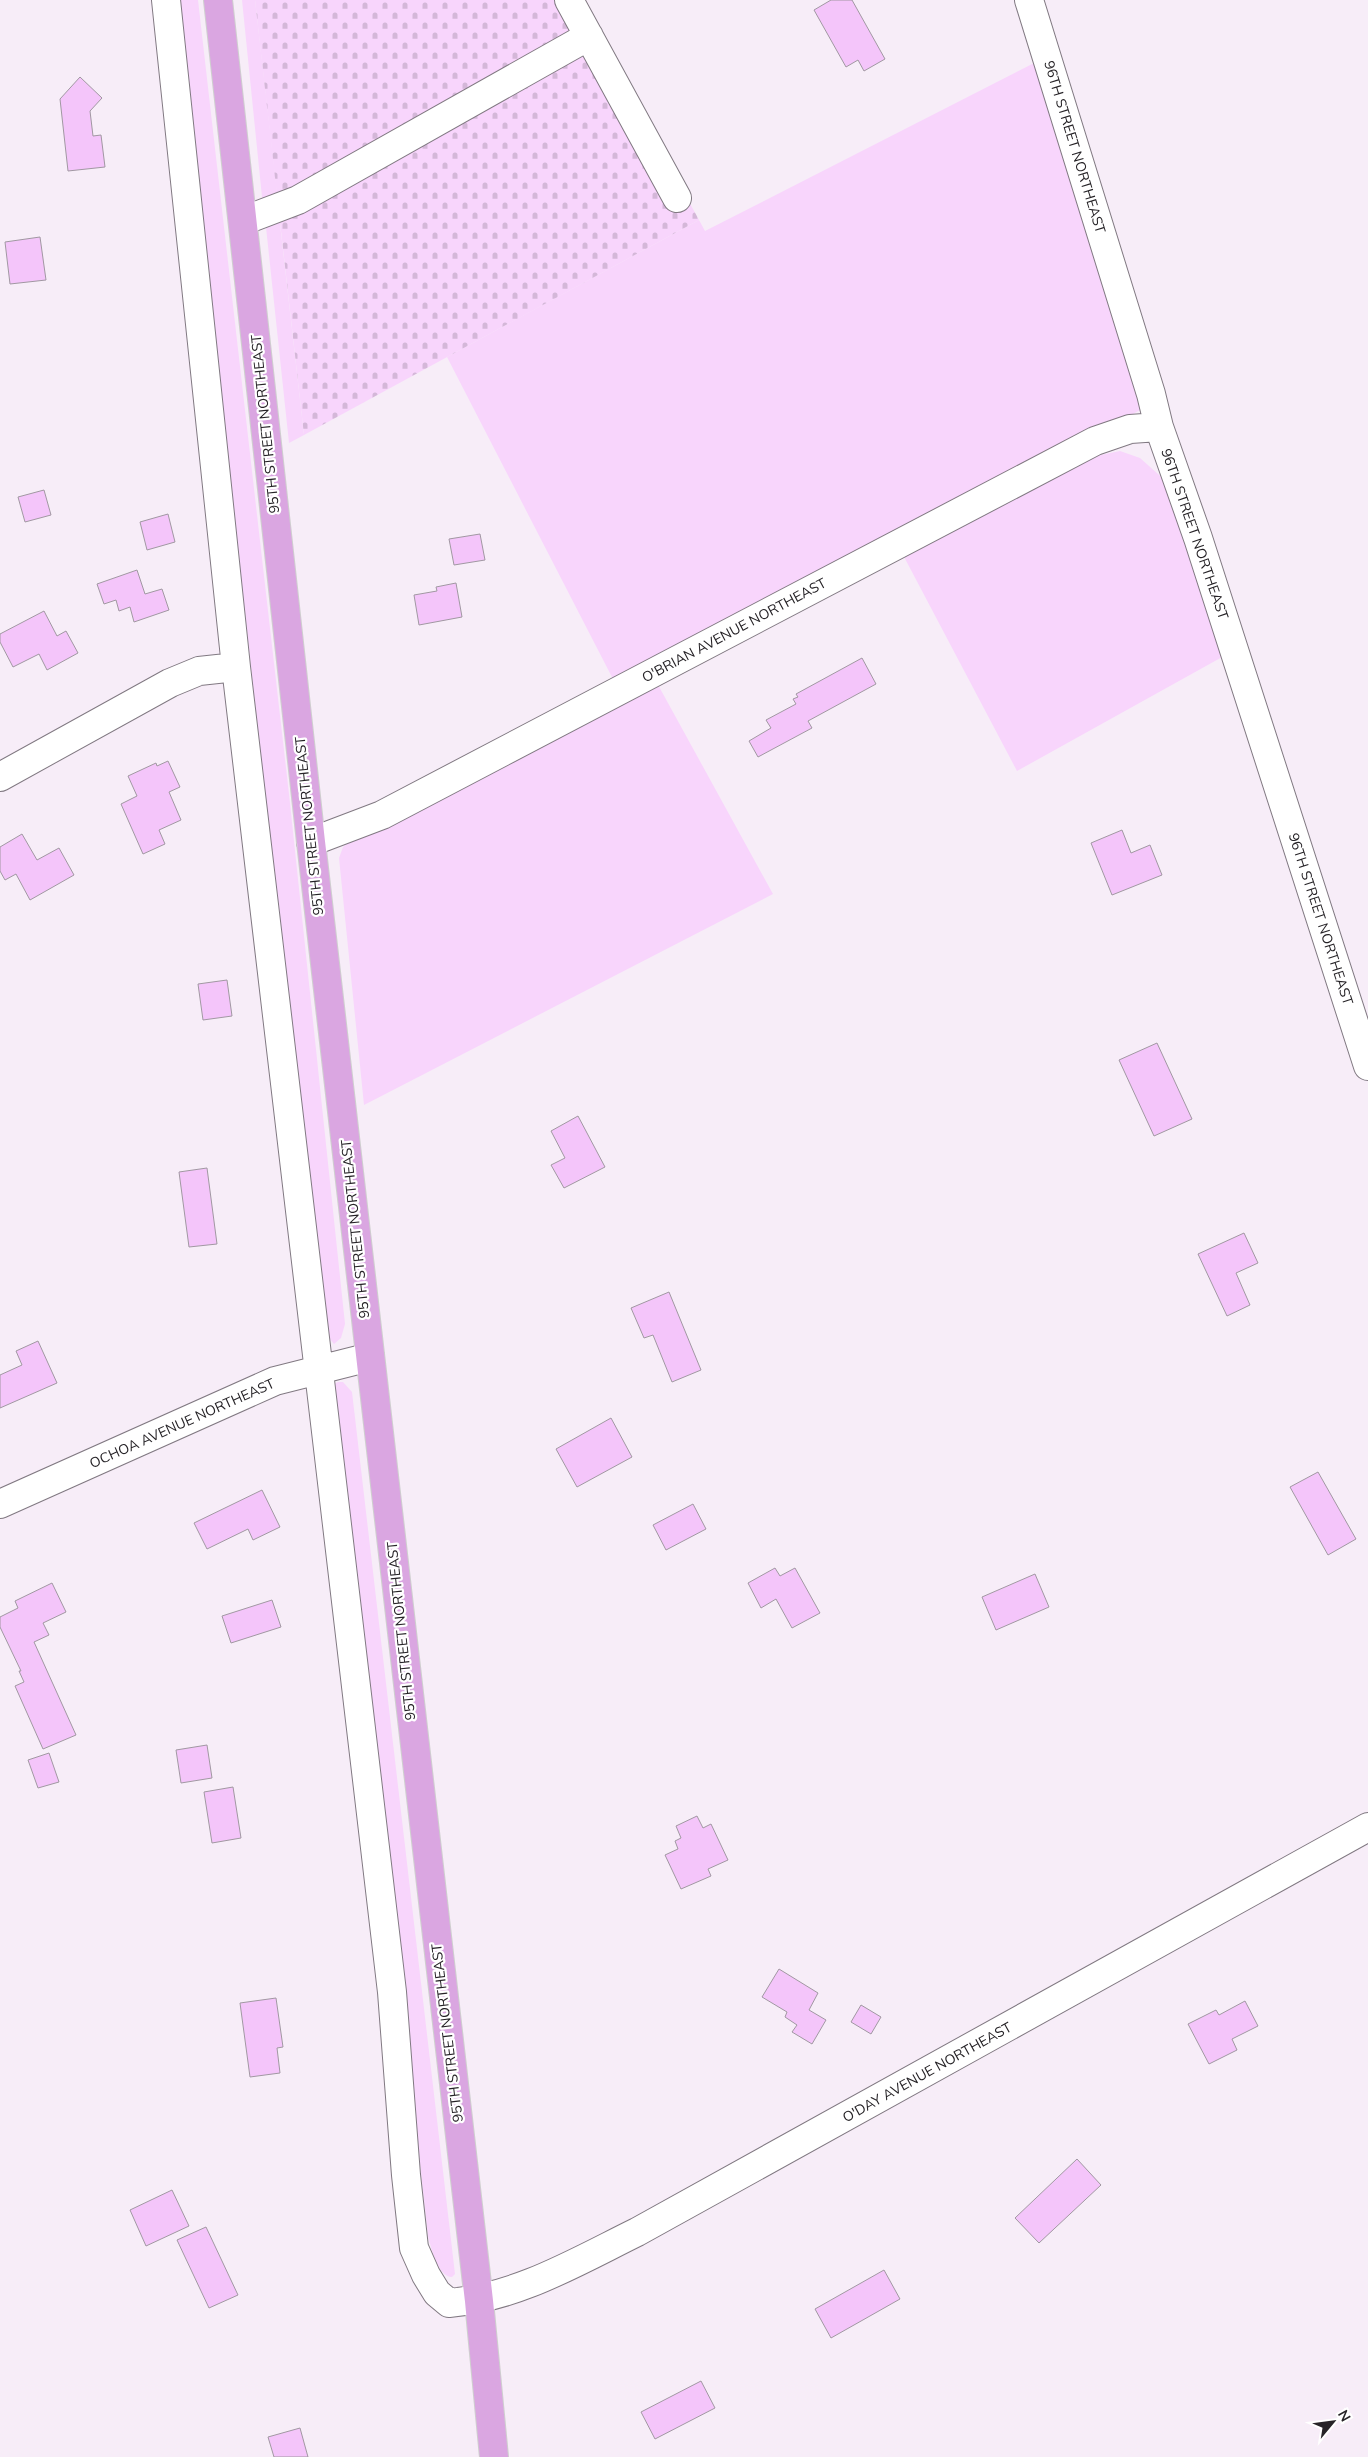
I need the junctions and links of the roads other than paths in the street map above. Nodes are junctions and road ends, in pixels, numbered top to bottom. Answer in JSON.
{"nodes":[{"id":1,"x":166,"y":0,"type":"edge"},
{"id":2,"x":218,"y":0,"type":"edge"},
{"id":3,"x":569,"y":0,"type":"edge"},
{"id":4,"x":1029,"y":0,"type":"edge"},
{"id":5,"x":589,"y":36,"type":"junction"},
{"id":6,"x":677,"y":198,"type":"dead end"},
{"id":7,"x":243,"y":221,"type":"junction"},
{"id":8,"x":1159,"y":427,"type":"junction"},
{"id":9,"x":236,"y":667,"type":"junction"},
{"id":10,"x":0,"y":776,"type":"edge"},
{"id":11,"x":311,"y":842,"type":"junction"},
{"id":12,"x":1368,"y":1066,"type":"edge"},
{"id":13,"x":370,"y":1357,"type":"junction"},
{"id":14,"x":318,"y":1368,"type":"junction"},
{"id":15,"x":0,"y":1504,"type":"edge"},
{"id":16,"x":1368,"y":1826,"type":"edge"},
{"id":17,"x":478,"y":2301,"type":"junction"},
{"id":18,"x":494,"y":2457,"type":"edge"}],
"edges":[{"from":1,"to":9,"type":"street","name":"O'DAY AVENUE NORTHEAST"},
{"from":2,"to":7,"type":"main road","name":"95TH STREET NORTHEAST"},
{"from":3,"to":5,"type":"street"},
{"from":4,"to":8,"type":"street","name":"96TH STREET NORTHEAST"},
{"from":5,"to":6,"type":"street"},
{"from":5,"to":7,"type":"street"},
{"from":7,"to":11,"type":"main road","name":"95TH STREET NORTHEAST"},
{"from":8,"to":11,"type":"street","name":"O'BRIAN AVENUE NORTHEAST"},
{"from":8,"to":12,"type":"street","name":"96TH STREET NORTHEAST"},
{"from":9,"to":10,"type":"street"},
{"from":9,"to":14,"type":"street","name":"O'DAY AVENUE NORTHEAST"},
{"from":11,"to":13,"type":"main road","name":"95TH STREET NORTHEAST"},
{"from":13,"to":14,"type":"street","name":"OCHOA AVENUE NORTHEAST"},
{"from":13,"to":17,"type":"main road","name":"95TH STREET NORTHEAST"},
{"from":14,"to":15,"type":"street","name":"OCHOA AVENUE NORTHEAST"},
{"from":14,"to":17,"type":"street","name":"O'DAY AVENUE NORTHEAST"},
{"from":16,"to":17,"type":"street","name":"O'DAY AVENUE NORTHEAST"},
{"from":17,"to":18,"type":"main road","name":"95TH STREET NORTHEAST"}]}
